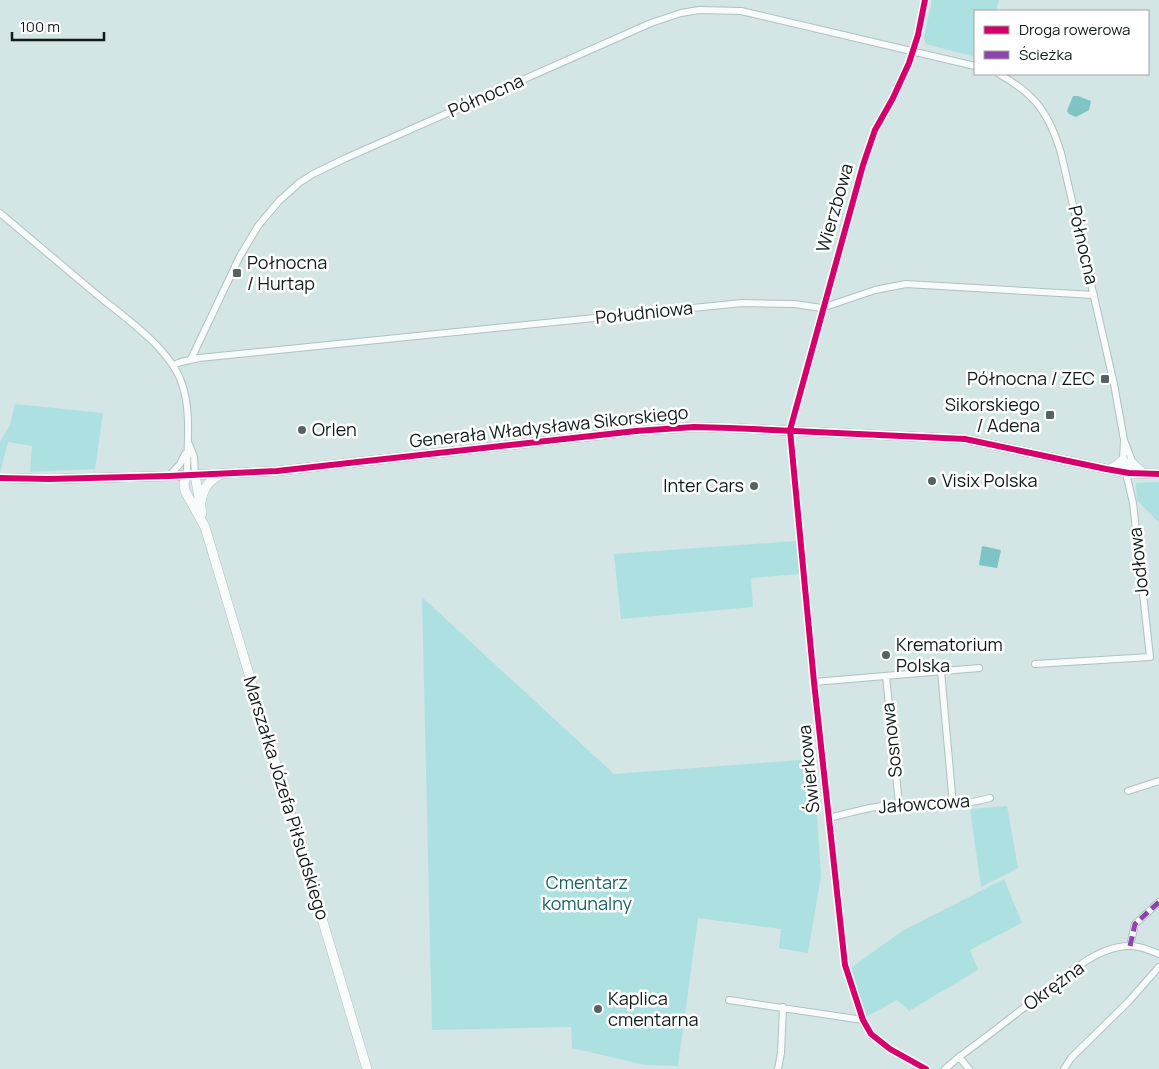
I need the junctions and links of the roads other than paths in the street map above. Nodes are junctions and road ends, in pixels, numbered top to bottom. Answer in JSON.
{"nodes":[{"id":1,"x":925,"y":0,"type":"edge"},
{"id":2,"x":913,"y":51,"type":"junction"},
{"id":3,"x":974,"y":66,"type":"edge"},
{"id":4,"x":1001,"y":75,"type":"edge"},
{"id":5,"x":0,"y":213,"type":"edge"},
{"id":6,"x":1094,"y":294,"type":"junction"},
{"id":7,"x":822,"y":308,"type":"junction"},
{"id":8,"x":191,"y":359,"type":"junction"},
{"id":9,"x":173,"y":365,"type":"junction"},
{"id":10,"x":790,"y":430,"type":"junction"},
{"id":11,"x":189,"y":442,"type":"junction"},
{"id":12,"x":187,"y":451,"type":"junction"},
{"id":13,"x":1127,"y":461,"type":"junction"},
{"id":14,"x":1109,"y":470,"type":"junction"},
{"id":15,"x":1127,"y":473,"type":"junction"},
{"id":16,"x":221,"y":474,"type":"junction"},
{"id":17,"x":1144,"y":474,"type":"junction"},
{"id":18,"x":1159,"y":474,"type":"edge"},
{"id":19,"x":191,"y":475,"type":"junction"},
{"id":20,"x":169,"y":476,"type":"junction"},
{"id":21,"x":0,"y":478,"type":"edge"},
{"id":22,"x":200,"y":504,"type":"junction"},
{"id":23,"x":205,"y":526,"type":"junction"},
{"id":24,"x":1035,"y":664,"type":"dead end"},
{"id":25,"x":979,"y":668,"type":"dead end"},
{"id":26,"x":940,"y":671,"type":"junction"},
{"id":27,"x":886,"y":676,"type":"junction"},
{"id":28,"x":814,"y":682,"type":"junction"},
{"id":29,"x":1159,"y":781,"type":"edge"},
{"id":30,"x":1128,"y":791,"type":"dead end"},
{"id":31,"x":990,"y":798,"type":"dead end"},
{"id":32,"x":899,"y":804,"type":"junction"},
{"id":33,"x":953,"y":805,"type":"junction"},
{"id":34,"x":829,"y":818,"type":"junction"},
{"id":35,"x":1159,"y":902,"type":"edge"},
{"id":36,"x":1130,"y":946,"type":"junction"},
{"id":37,"x":1159,"y":954,"type":"edge"},
{"id":38,"x":1159,"y":967,"type":"edge"},
{"id":39,"x":729,"y":1000,"type":"dead end"},
{"id":40,"x":783,"y":1007,"type":"junction"},
{"id":41,"x":864,"y":1020,"type":"junction"},
{"id":42,"x":959,"y":1057,"type":"junction"},
{"id":43,"x":367,"y":1069,"type":"edge"},
{"id":44,"x":778,"y":1069,"type":"edge"},
{"id":45,"x":926,"y":1069,"type":"edge"},
{"id":46,"x":945,"y":1069,"type":"edge"},
{"id":47,"x":969,"y":1069,"type":"edge"},
{"id":48,"x":1064,"y":1069,"type":"edge"}],
"edges":[{"from":1,"to":2,"type":"street","name":"Wierzbowa"},
{"from":2,"to":3,"type":"street","name":"Północna"},
{"from":2,"to":7,"type":"street","name":"Wierzbowa"},
{"from":2,"to":8,"type":"street","name":"Północna"},
{"from":4,"to":6,"type":"street","name":"Północna"},
{"from":5,"to":9,"type":"street"},
{"from":6,"to":7,"type":"street","name":"Południowa"},
{"from":6,"to":13,"type":"street","name":"Północna"},
{"from":7,"to":8,"type":"street","name":"Południowa"},
{"from":7,"to":10,"type":"street","name":"Wierzbowa"},
{"from":8,"to":9,"type":"street"},
{"from":9,"to":11,"type":"street"},
{"from":10,"to":14,"type":"street","name":"Generała Władysława Sikorskiego"},
{"from":10,"to":16,"type":"street","name":"Generała Władysława Sikorskiego"},
{"from":10,"to":28,"type":"street","name":"Świerkowa"},
{"from":11,"to":12,"type":"street"},
{"from":11,"to":19,"type":"street"},
{"from":12,"to":19,"type":"street"},
{"from":12,"to":20,"type":"street"},
{"from":13,"to":14,"type":"street"},
{"from":13,"to":15,"type":"street","name":"Północna"},
{"from":13,"to":17,"type":"street"},
{"from":14,"to":15,"type":"street","name":"Generała Władysława Sikorskiego"},
{"from":15,"to":17,"type":"street","name":"Generała Władysława Sikorskiego"},
{"from":15,"to":24,"type":"street","name":"Jodłowa"},
{"from":16,"to":19,"type":"street","name":"Generała Władysława Sikorskiego"},
{"from":16,"to":22,"type":"street"},
{"from":17,"to":18,"type":"street","name":"Generała Władysława Sikorskiego"},
{"from":19,"to":20,"type":"street","name":"Generała Władysława Sikorskiego"},
{"from":19,"to":22,"type":"street","name":"Marszałka Józefa Piłsudskiego"},
{"from":19,"to":23,"type":"street","name":"Marszałka Józefa Piłsudskiego"},
{"from":20,"to":21,"type":"street","name":"Generała Władysława Sikorskiego"},
{"from":22,"to":23,"type":"street","name":"Marszałka Józefa Piłsudskiego"},
{"from":23,"to":43,"type":"street","name":"Marszałka Józefa Piłsudskiego"},
{"from":25,"to":26,"type":"street"},
{"from":26,"to":27,"type":"street"},
{"from":26,"to":33,"type":"street"},
{"from":27,"to":28,"type":"street"},
{"from":27,"to":32,"type":"street","name":"Sosnowa"},
{"from":28,"to":34,"type":"street","name":"Świerkowa"},
{"from":29,"to":30,"type":"street"},
{"from":31,"to":33,"type":"street","name":"Jałowcowa"},
{"from":32,"to":33,"type":"street","name":"Jałowcowa"},
{"from":32,"to":34,"type":"street","name":"Jałowcowa"},
{"from":34,"to":41,"type":"street","name":"Świerkowa"},
{"from":35,"to":36,"type":"street"},
{"from":36,"to":37,"type":"street","name":"Okrężna"},
{"from":36,"to":42,"type":"street","name":"Okrężna"},
{"from":38,"to":48,"type":"street"},
{"from":39,"to":40,"type":"street"},
{"from":40,"to":41,"type":"street"},
{"from":40,"to":44,"type":"street"},
{"from":41,"to":45,"type":"street","name":"Świerkowa"},
{"from":42,"to":46,"type":"street","name":"Okrężna"},
{"from":42,"to":47,"type":"street"}]}
